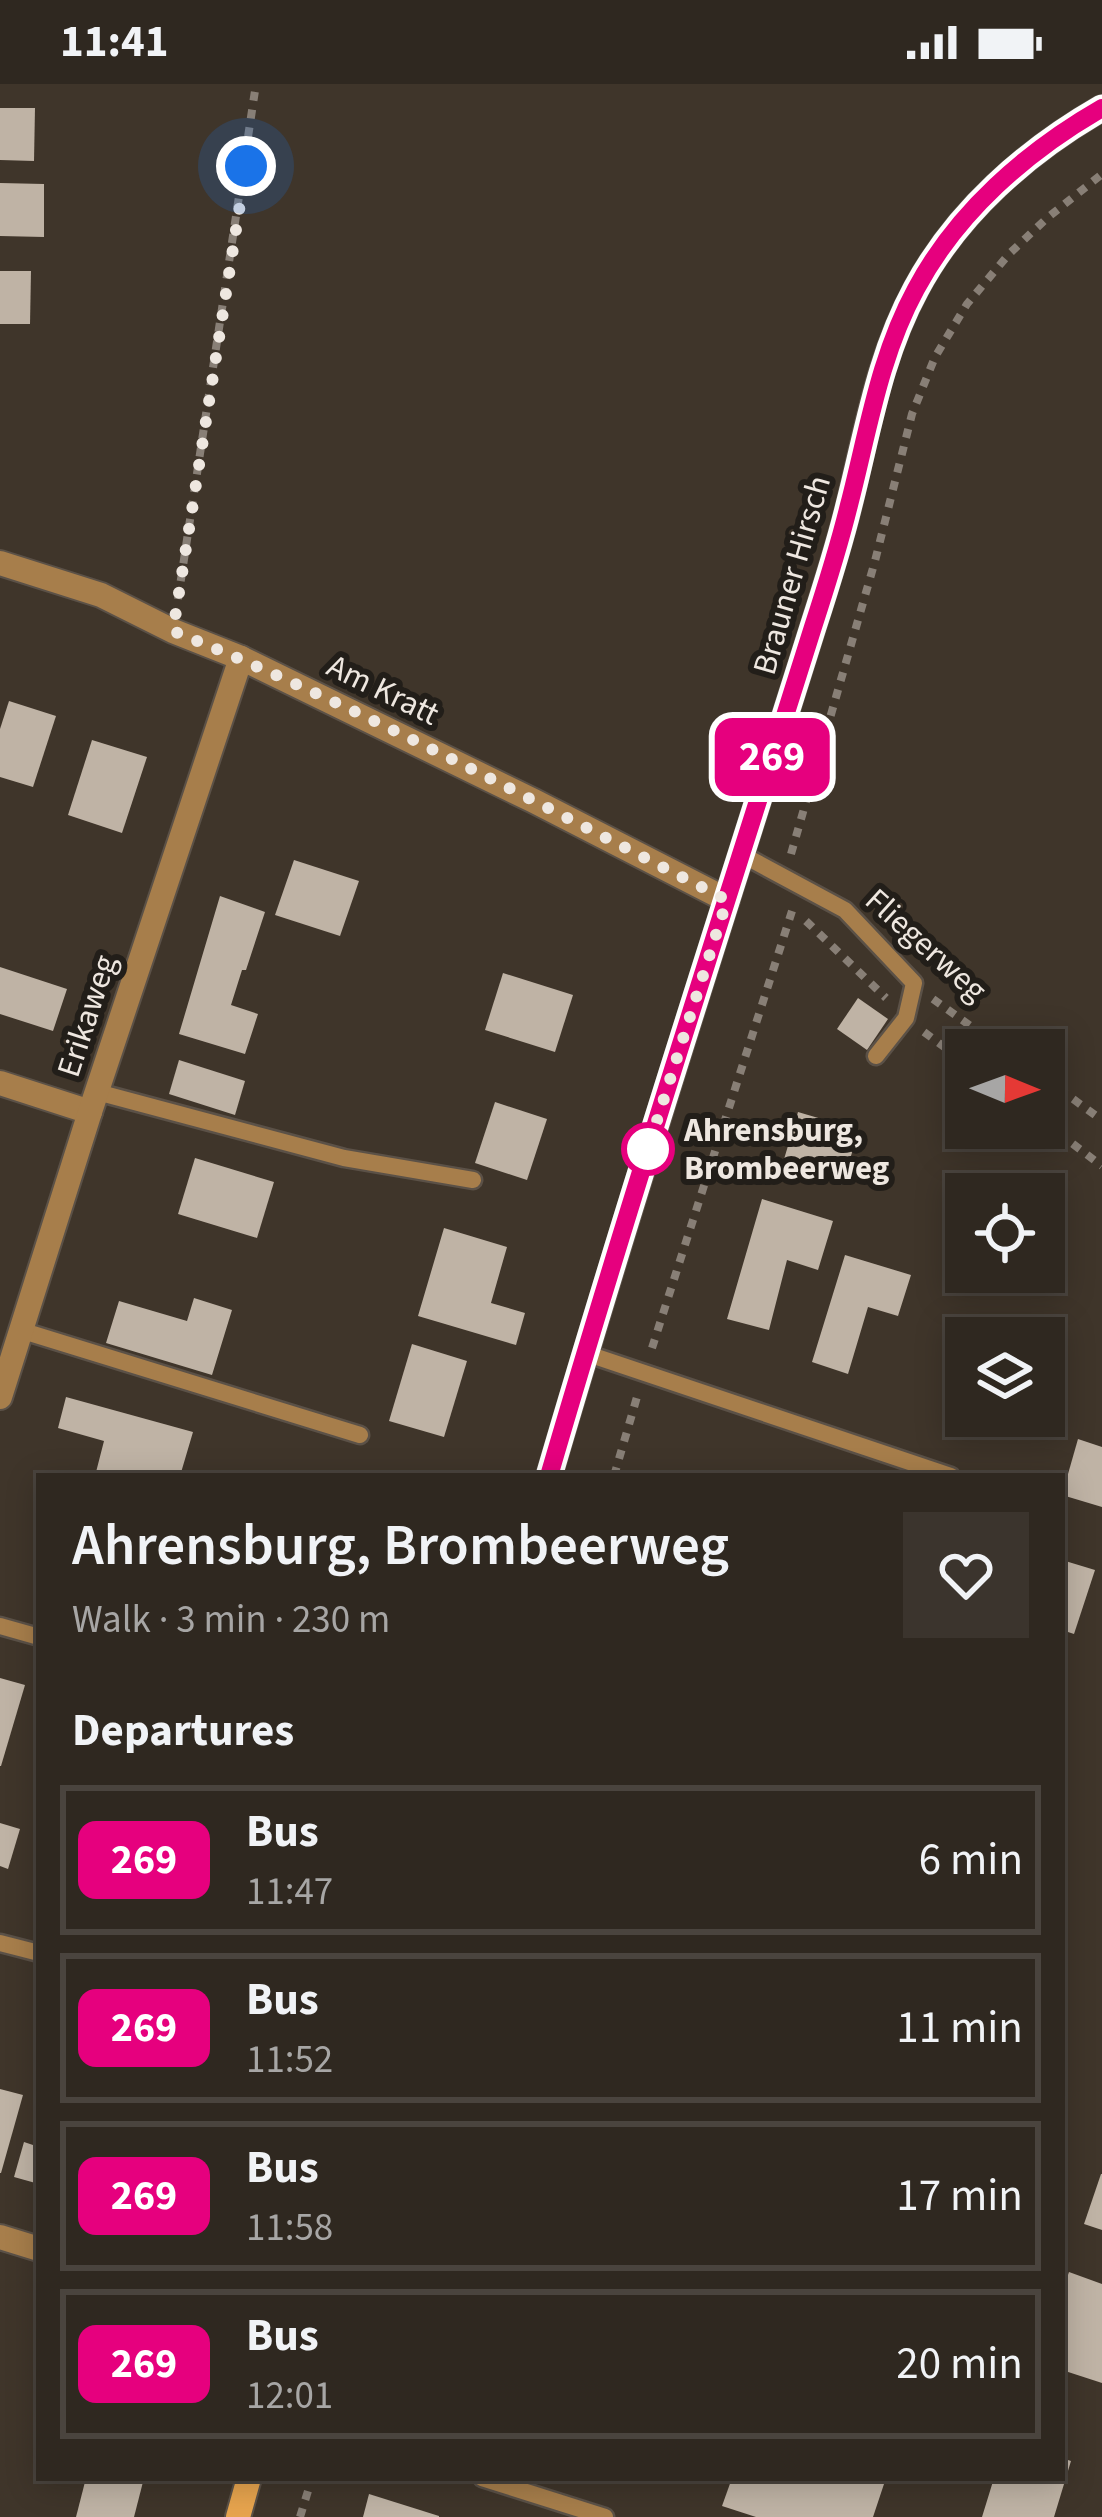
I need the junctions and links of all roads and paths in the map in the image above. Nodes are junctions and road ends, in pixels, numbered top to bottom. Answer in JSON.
{"nodes":[{"id":1,"x":256,"y":84,"type":"edge"},
{"id":2,"x":1102,"y":108,"type":"edge"},
{"id":3,"x":1102,"y":174,"type":"edge"},
{"id":4,"x":0,"y":562,"type":"edge"},
{"id":5,"x":173,"y":631,"type":"junction"},
{"id":6,"x":241,"y":658,"type":"junction"},
{"id":7,"x":741,"y":854,"type":"junction"},
{"id":8,"x":791,"y":879,"type":"junction"},
{"id":9,"x":727,"y":900,"type":"junction"},
{"id":10,"x":793,"y":909,"type":"junction"},
{"id":11,"x":914,"y":983,"type":"junction"},
{"id":12,"x":906,"y":1018,"type":"junction"},
{"id":13,"x":976,"y":1029,"type":"edge"},
{"id":14,"x":945,"y":1047,"type":"edge"},
{"id":15,"x":876,"y":1057,"type":"dead end"},
{"id":16,"x":0,"y":1084,"type":"edge"},
{"id":17,"x":1065,"y":1093,"type":"edge"},
{"id":18,"x":93,"y":1102,"type":"junction"},
{"id":19,"x":1102,"y":1120,"type":"edge"},
{"id":20,"x":1065,"y":1138,"type":"edge"},
{"id":21,"x":1102,"y":1166,"type":"edge"},
{"id":22,"x":473,"y":1180,"type":"dead end"},
{"id":23,"x":20,"y":1330,"type":"junction"},
{"id":24,"x":585,"y":1354,"type":"junction"},
{"id":25,"x":4,"y":1367,"type":"edge"},
{"id":26,"x":644,"y":1374,"type":"junction"},
{"id":27,"x":0,"y":1397,"type":"edge"},
{"id":28,"x":360,"y":1435,"type":"dead end"},
{"id":29,"x":550,"y":1473,"type":"edge"},
{"id":30,"x":615,"y":1473,"type":"edge"},
{"id":31,"x":942,"y":1473,"type":"edge"},
{"id":32,"x":0,"y":1627,"type":"edge"},
{"id":33,"x":36,"y":1636,"type":"edge"},
{"id":34,"x":0,"y":1943,"type":"edge"},
{"id":35,"x":36,"y":1952,"type":"edge"},
{"id":36,"x":0,"y":2237,"type":"edge"},
{"id":37,"x":36,"y":2248,"type":"edge"},
{"id":38,"x":248,"y":2481,"type":"edge"},
{"id":39,"x":311,"y":2481,"type":"edge"},
{"id":40,"x":491,"y":2481,"type":"edge"},
{"id":41,"x":238,"y":2517,"type":"edge"},
{"id":42,"x":300,"y":2517,"type":"edge"},
{"id":43,"x":605,"y":2517,"type":"edge"}],
"edges":[{"from":1,"to":5,"type":"path"},
{"from":2,"to":7,"type":"street","name":"Brauner Hirsch"},
{"from":3,"to":8,"type":"path"},
{"from":4,"to":5,"type":"street","name":"Am Kratt"},
{"from":5,"to":6,"type":"street","name":"Am Kratt"},
{"from":6,"to":9,"type":"street","name":"Am Kratt"},
{"from":6,"to":18,"type":"street","name":"Erikaweg"},
{"from":7,"to":8,"type":"lane","name":"Fliegerweg"},
{"from":7,"to":9,"type":"street","name":"Brauner Hirsch"},
{"from":8,"to":10,"type":"path"},
{"from":8,"to":11,"type":"lane","name":"Fliegerweg"},
{"from":9,"to":10,"type":"path"},
{"from":9,"to":24,"type":"street","name":"Brauner Hirsch"},
{"from":10,"to":12,"type":"path"},
{"from":10,"to":26,"type":"path"},
{"from":11,"to":12,"type":"lane"},
{"from":11,"to":13,"type":"path","name":"Fliegerweg"},
{"from":12,"to":14,"type":"path"},
{"from":12,"to":15,"type":"lane"},
{"from":16,"to":18,"type":"street"},
{"from":17,"to":19,"type":"path"},
{"from":18,"to":22,"type":"lane"},
{"from":18,"to":23,"type":"street","name":"Erikaweg"},
{"from":20,"to":21,"type":"path"},
{"from":23,"to":25,"type":"street","name":"Erikaweg"},
{"from":23,"to":28,"type":"lane"},
{"from":24,"to":26,"type":"lane"},
{"from":24,"to":29,"type":"street","name":"Brauner Hirsch"},
{"from":25,"to":27,"type":"street","name":"Erikaweg"},
{"from":26,"to":30,"type":"path"},
{"from":26,"to":31,"type":"lane"},
{"from":32,"to":33,"type":"lane"},
{"from":34,"to":35,"type":"lane"},
{"from":36,"to":37,"type":"street"},
{"from":38,"to":41,"type":"street"},
{"from":39,"to":42,"type":"path"},
{"from":40,"to":43,"type":"lane"}]}
